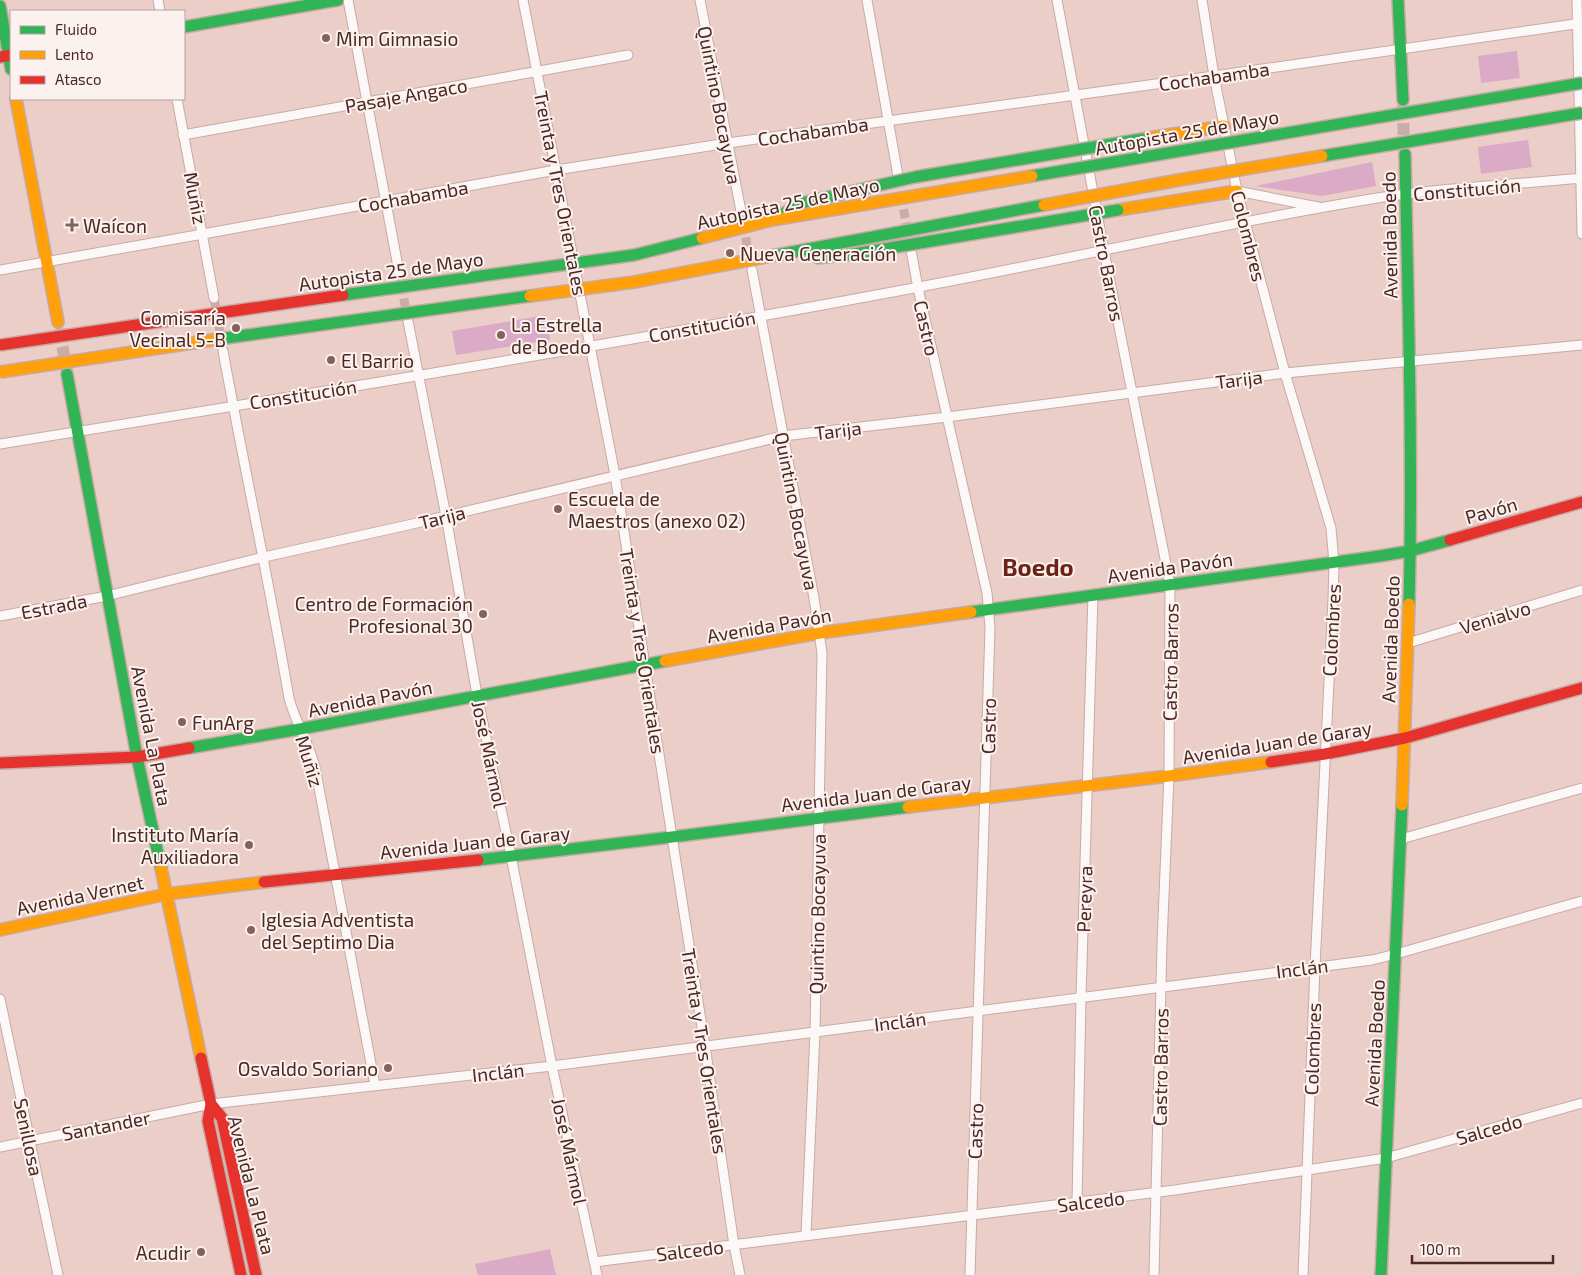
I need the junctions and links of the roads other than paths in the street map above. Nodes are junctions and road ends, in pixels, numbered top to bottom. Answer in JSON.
{"nodes":[{"id":1,"x":338,"y":0,"type":"edge"},
{"id":2,"x":348,"y":0,"type":"edge"},
{"id":3,"x":523,"y":0,"type":"edge"},
{"id":4,"x":700,"y":0,"type":"edge"},
{"id":5,"x":867,"y":0,"type":"edge"},
{"id":6,"x":1057,"y":0,"type":"edge"},
{"id":7,"x":1202,"y":0,"type":"edge"},
{"id":8,"x":1398,"y":0,"type":"edge"},
{"id":9,"x":1577,"y":0,"type":"edge"},
{"id":10,"x":0,"y":6,"type":"edge"},
{"id":11,"x":1580,"y":24,"type":"edge"},
{"id":12,"x":185,"y":27,"type":"edge"},
{"id":13,"x":1401,"y":48,"type":"junction"},
{"id":14,"x":628,"y":55,"type":"dead end"},
{"id":15,"x":7,"y":56,"type":"edge"},
{"id":16,"x":537,"y":72,"type":"junction"},
{"id":17,"x":1214,"y":76,"type":"junction"},
{"id":18,"x":1582,"y":84,"type":"edge"},
{"id":19,"x":1075,"y":95,"type":"junction"},
{"id":20,"x":16,"y":100,"type":"edge"},
{"id":21,"x":176,"y":100,"type":"edge"},
{"id":22,"x":1403,"y":100,"type":"tunnel mouth"},
{"id":23,"x":367,"y":101,"type":"junction"},
{"id":24,"x":1582,"y":113,"type":"edge"},
{"id":25,"x":888,"y":120,"type":"junction"},
{"id":26,"x":1224,"y":126,"type":"junction"},
{"id":27,"x":183,"y":135,"type":"junction"},
{"id":28,"x":728,"y":143,"type":"junction"},
{"id":29,"x":1404,"y":154,"type":"tunnel mouth"},
{"id":30,"x":556,"y":170,"type":"junction"},
{"id":31,"x":898,"y":176,"type":"dead end"},
{"id":32,"x":1581,"y":178,"type":"edge"},
{"id":33,"x":1237,"y":191,"type":"junction"},
{"id":34,"x":1406,"y":194,"type":"junction"},
{"id":35,"x":386,"y":201,"type":"junction"},
{"id":36,"x":1324,"y":208,"type":"junction"},
{"id":37,"x":741,"y":211,"type":"tunnel mouth"},
{"id":38,"x":772,"y":220,"type":"junction"},
{"id":39,"x":1245,"y":222,"type":"junction"},
{"id":40,"x":203,"y":234,"type":"junction"},
{"id":41,"x":1582,"y":234,"type":"edge"},
{"id":42,"x":910,"y":245,"type":"tunnel mouth"},
{"id":43,"x":1104,"y":251,"type":"junction"},
{"id":44,"x":47,"y":261,"type":"junction"},
{"id":45,"x":0,"y":270,"type":"edge"},
{"id":46,"x":752,"y":270,"type":"tunnel mouth"},
{"id":47,"x":399,"y":272,"type":"tunnel mouth"},
{"id":48,"x":687,"y":273,"type":"junction"},
{"id":49,"x":918,"y":288,"type":"junction"},
{"id":50,"x":214,"y":298,"type":"tunnel mouth"},
{"id":51,"x":760,"y":316,"type":"junction"},
{"id":52,"x":408,"y":321,"type":"tunnel mouth"},
{"id":53,"x":58,"y":322,"type":"tunnel mouth"},
{"id":54,"x":0,"y":345,"type":"edge"},
{"id":55,"x":1582,"y":345,"type":"edge"},
{"id":56,"x":590,"y":346,"type":"junction"},
{"id":57,"x":223,"y":351,"type":"tunnel mouth"},
{"id":58,"x":1409,"y":360,"type":"junction"},
{"id":59,"x":0,"y":372,"type":"edge"},
{"id":60,"x":1285,"y":373,"type":"junction"},
{"id":61,"x":67,"y":374,"type":"tunnel mouth"},
{"id":62,"x":418,"y":375,"type":"junction"},
{"id":63,"x":1133,"y":392,"type":"junction"},
{"id":64,"x":233,"y":405,"type":"junction"},
{"id":65,"x":947,"y":417,"type":"junction"},
{"id":66,"x":78,"y":432,"type":"junction"},
{"id":67,"x":783,"y":436,"type":"junction"},
{"id":68,"x":0,"y":444,"type":"edge"},
{"id":69,"x":615,"y":475,"type":"junction"},
{"id":70,"x":1582,"y":502,"type":"edge"},
{"id":71,"x":446,"y":516,"type":"junction"},
{"id":72,"x":1410,"y":551,"type":"junction"},
{"id":73,"x":264,"y":557,"type":"junction"},
{"id":74,"x":1334,"y":563,"type":"junction"},
{"id":75,"x":1170,"y":584,"type":"junction"},
{"id":76,"x":1582,"y":590,"type":"edge"},
{"id":77,"x":1093,"y":595,"type":"junction"},
{"id":78,"x":107,"y":596,"type":"junction"},
{"id":79,"x":990,"y":610,"type":"junction"},
{"id":80,"x":0,"y":616,"type":"edge"},
{"id":81,"x":820,"y":633,"type":"junction"},
{"id":82,"x":1408,"y":643,"type":"junction"},
{"id":83,"x":645,"y":664,"type":"junction"},
{"id":84,"x":1582,"y":688,"type":"edge"},
{"id":85,"x":477,"y":695,"type":"junction"},
{"id":86,"x":300,"y":729,"type":"junction"},
{"id":87,"x":1405,"y":738,"type":"junction"},
{"id":88,"x":1325,"y":754,"type":"junction"},
{"id":89,"x":137,"y":757,"type":"junction"},
{"id":90,"x":0,"y":763,"type":"edge"},
{"id":91,"x":1169,"y":776,"type":"junction"},
{"id":92,"x":1088,"y":785,"type":"junction"},
{"id":93,"x":1582,"y":788,"type":"edge"},
{"id":94,"x":986,"y":797,"type":"junction"},
{"id":95,"x":818,"y":819,"type":"junction"},
{"id":96,"x":672,"y":837,"type":"junction"},
{"id":97,"x":1401,"y":839,"type":"junction"},
{"id":98,"x":511,"y":856,"type":"junction"},
{"id":99,"x":336,"y":874,"type":"junction"},
{"id":100,"x":168,"y":894,"type":"junction"},
{"id":101,"x":1582,"y":901,"type":"edge"},
{"id":102,"x":0,"y":930,"type":"edge"},
{"id":103,"x":1396,"y":954,"type":"junction"},
{"id":104,"x":1315,"y":967,"type":"junction"},
{"id":105,"x":1162,"y":987,"type":"junction"},
{"id":106,"x":1081,"y":997,"type":"junction"},
{"id":107,"x":0,"y":999,"type":"edge"},
{"id":108,"x":979,"y":1011,"type":"junction"},
{"id":109,"x":815,"y":1032,"type":"junction"},
{"id":110,"x":705,"y":1046,"type":"junction"},
{"id":111,"x":552,"y":1066,"type":"junction"},
{"id":112,"x":375,"y":1085,"type":"junction"},
{"id":113,"x":1582,"y":1103,"type":"edge"},
{"id":114,"x":211,"y":1104,"type":"junction"},
{"id":115,"x":30,"y":1141,"type":"junction"},
{"id":116,"x":0,"y":1147,"type":"edge"},
{"id":117,"x":1386,"y":1158,"type":"junction"},
{"id":118,"x":1307,"y":1171,"type":"junction"},
{"id":119,"x":1157,"y":1192,"type":"junction"},
{"id":120,"x":1077,"y":1203,"type":"junction"},
{"id":121,"x":972,"y":1215,"type":"junction"},
{"id":122,"x":806,"y":1234,"type":"junction"},
{"id":123,"x":734,"y":1245,"type":"junction"},
{"id":124,"x":594,"y":1262,"type":"junction"},
{"id":125,"x":58,"y":1275,"type":"edge"},
{"id":126,"x":241,"y":1275,"type":"edge"},
{"id":127,"x":256,"y":1275,"type":"edge"},
{"id":128,"x":597,"y":1275,"type":"edge"},
{"id":129,"x":740,"y":1275,"type":"edge"},
{"id":130,"x":970,"y":1275,"type":"edge"},
{"id":131,"x":1154,"y":1275,"type":"edge"},
{"id":132,"x":1303,"y":1275,"type":"edge"},
{"id":133,"x":1381,"y":1275,"type":"edge"}],
"edges":[{"from":1,"to":12,"type":"main road"},
{"from":2,"to":23,"type":"street"},
{"from":3,"to":16,"type":"street","name":"Treinta y Tres Orientales"},
{"from":4,"to":28,"type":"street","name":"Quintino Bocayuva"},
{"from":5,"to":25,"type":"street"},
{"from":6,"to":19,"type":"street","name":"Castro Barros"},
{"from":7,"to":17,"type":"street","name":"Colombres"},
{"from":8,"to":13,"type":"main road"},
{"from":9,"to":11,"type":"street"},
{"from":10,"to":15,"type":"main road"},
{"from":11,"to":13,"type":"street","name":"Cochabamba"},
{"from":11,"to":32,"type":"street"},
{"from":13,"to":17,"type":"street","name":"Cochabamba"},
{"from":13,"to":22,"type":"main road"},
{"from":14,"to":16,"type":"street","name":"Pasaje Angaco"},
{"from":16,"to":23,"type":"street","name":"Pasaje Angaco"},
{"from":16,"to":30,"type":"street","name":"Treinta y Tres Orientales"},
{"from":17,"to":19,"type":"street","name":"Cochabamba"},
{"from":17,"to":26,"type":"street","name":"Colombres"},
{"from":18,"to":38,"type":"main road","name":"Autopista 25 de Mayo","bridge":true},
{"from":19,"to":25,"type":"street","name":"Cochabamba"},
{"from":19,"to":43,"type":"street","name":"Castro Barros"},
{"from":20,"to":44,"type":"main road"},
{"from":21,"to":27,"type":"street","name":"Muñiz"},
{"from":23,"to":27,"type":"street","name":"Pasaje Angaco"},
{"from":23,"to":35,"type":"street"},
{"from":24,"to":48,"type":"main road","bridge":true},
{"from":25,"to":28,"type":"street","name":"Cochabamba"},
{"from":25,"to":31,"type":"street"},
{"from":26,"to":33,"type":"street","name":"Colombres"},
{"from":26,"to":38,"type":"main road","bridge":true},
{"from":27,"to":40,"type":"street","name":"Muñiz"},
{"from":28,"to":30,"type":"street","name":"Cochabamba"},
{"from":28,"to":37,"type":"street","name":"Quintino Bocayuva"},
{"from":29,"to":34,"type":"main road","name":"Avenida Boedo"},
{"from":30,"to":35,"type":"street","name":"Cochabamba"},
{"from":30,"to":56,"type":"street","name":"Treinta y Tres Orientales"},
{"from":32,"to":34,"type":"street","name":"Constitución"},
{"from":32,"to":41,"type":"street"},
{"from":33,"to":36,"type":"street","name":"Constitución"},
{"from":33,"to":39,"type":"street","name":"Colombres"},
{"from":33,"to":48,"type":"main road","bridge":true},
{"from":34,"to":36,"type":"street","name":"Constitución"},
{"from":34,"to":58,"type":"main road","name":"Avenida Boedo"},
{"from":35,"to":40,"type":"street","name":"Cochabamba"},
{"from":35,"to":47,"type":"street"},
{"from":36,"to":39,"type":"street","name":"Constitución"},
{"from":38,"to":54,"type":"main road","name":"Autopista 25 de Mayo","bridge":true},
{"from":39,"to":43,"type":"street","name":"Constitución"},
{"from":39,"to":60,"type":"street","name":"Colombres"},
{"from":40,"to":44,"type":"street","name":"Cochabamba"},
{"from":40,"to":50,"type":"street","name":"Muñiz"},
{"from":42,"to":49,"type":"street","name":"Castro"},
{"from":43,"to":49,"type":"street","name":"Constitución"},
{"from":43,"to":63,"type":"street","name":"Castro Barros"},
{"from":44,"to":45,"type":"street","name":"Cochabamba"},
{"from":44,"to":53,"type":"main road"},
{"from":46,"to":51,"type":"street","name":"Quintino Bocayuva"},
{"from":48,"to":59,"type":"main road","bridge":true},
{"from":49,"to":51,"type":"street","name":"Constitución"},
{"from":49,"to":65,"type":"street","name":"Castro"},
{"from":51,"to":56,"type":"street","name":"Constitución"},
{"from":51,"to":67,"type":"street","name":"Quintino Bocayuva"},
{"from":52,"to":62,"type":"street","name":"José Mármol"},
{"from":55,"to":58,"type":"street","name":"Tarija"},
{"from":56,"to":62,"type":"street","name":"Constitución"},
{"from":56,"to":69,"type":"street","name":"Treinta y Tres Orientales"},
{"from":57,"to":64,"type":"street","name":"Muñiz"},
{"from":58,"to":60,"type":"street","name":"Tarija"},
{"from":58,"to":72,"type":"main road","name":"Avenida Boedo"},
{"from":60,"to":63,"type":"street","name":"Tarija"},
{"from":60,"to":74,"type":"street","name":"Colombres"},
{"from":61,"to":66,"type":"main road","name":"Avenida La Plata"},
{"from":62,"to":64,"type":"street","name":"Constitución"},
{"from":62,"to":71,"type":"street","name":"José Mármol"},
{"from":63,"to":65,"type":"street","name":"Tarija"},
{"from":63,"to":75,"type":"street","name":"Castro Barros"},
{"from":64,"to":66,"type":"street","name":"Constitución"},
{"from":64,"to":73,"type":"street","name":"Muñiz"},
{"from":65,"to":67,"type":"street","name":"Tarija"},
{"from":65,"to":79,"type":"street","name":"Castro"},
{"from":66,"to":68,"type":"street","name":"Constitución"},
{"from":66,"to":78,"type":"main road","name":"Avenida La Plata"},
{"from":67,"to":69,"type":"street","name":"Tarija"},
{"from":67,"to":81,"type":"street","name":"Quintino Bocayuva"},
{"from":69,"to":71,"type":"street","name":"Tarija"},
{"from":69,"to":83,"type":"street","name":"Treinta y Tres Orientales"},
{"from":70,"to":72,"type":"main road","name":"Pavón"},
{"from":71,"to":73,"type":"street","name":"Tarija"},
{"from":71,"to":85,"type":"street","name":"José Mármol"},
{"from":72,"to":74,"type":"main road","name":"Avenida Pavón"},
{"from":72,"to":82,"type":"main road","name":"Avenida Boedo"},
{"from":73,"to":78,"type":"street","name":"Tarija"},
{"from":73,"to":86,"type":"street","name":"Muñiz"},
{"from":74,"to":75,"type":"main road","name":"Avenida Pavón"},
{"from":74,"to":88,"type":"street","name":"Colombres"},
{"from":75,"to":77,"type":"main road","name":"Avenida Pavón"},
{"from":75,"to":91,"type":"street","name":"Castro Barros"},
{"from":76,"to":82,"type":"street","name":"Venialvo"},
{"from":77,"to":79,"type":"main road","name":"Avenida Pavón"},
{"from":77,"to":92,"type":"street","name":"Pereyra"},
{"from":78,"to":80,"type":"street","name":"Estrada"},
{"from":78,"to":89,"type":"main road","name":"Avenida La Plata"},
{"from":79,"to":81,"type":"main road","name":"Avenida Pavón"},
{"from":79,"to":94,"type":"street","name":"Castro"},
{"from":81,"to":83,"type":"main road","name":"Avenida Pavón"},
{"from":81,"to":95,"type":"street","name":"Quintino Bocayuva"},
{"from":82,"to":87,"type":"main road","name":"Avenida Boedo"},
{"from":83,"to":85,"type":"main road","name":"Avenida Pavón"},
{"from":83,"to":96,"type":"street","name":"Treinta y Tres Orientales"},
{"from":84,"to":87,"type":"main road","name":"Avenida Juan de Garay"},
{"from":85,"to":86,"type":"main road","name":"Avenida Pavón"},
{"from":85,"to":98,"type":"street","name":"José Mármol"},
{"from":86,"to":89,"type":"main road","name":"Avenida Pavón"},
{"from":86,"to":99,"type":"street","name":"Muñiz"},
{"from":87,"to":88,"type":"main road","name":"Avenida Juan de Garay"},
{"from":87,"to":97,"type":"main road","name":"Avenida Boedo"},
{"from":88,"to":91,"type":"main road","name":"Avenida Juan de Garay"},
{"from":88,"to":104,"type":"street","name":"Colombres"},
{"from":89,"to":90,"type":"main road","name":"Avenida Pavón"},
{"from":89,"to":100,"type":"main road","name":"Avenida La Plata"},
{"from":91,"to":92,"type":"main road","name":"Avenida Juan de Garay"},
{"from":91,"to":105,"type":"street","name":"Castro Barros"},
{"from":92,"to":94,"type":"main road","name":"Avenida Juan de Garay"},
{"from":92,"to":106,"type":"street","name":"Pereyra"},
{"from":93,"to":97,"type":"street"},
{"from":94,"to":95,"type":"main road","name":"Avenida Juan de Garay"},
{"from":94,"to":108,"type":"street","name":"Castro"},
{"from":95,"to":96,"type":"main road","name":"Avenida Juan de Garay"},
{"from":95,"to":109,"type":"street","name":"Quintino Bocayuva"},
{"from":96,"to":98,"type":"main road","name":"Avenida Juan de Garay"},
{"from":96,"to":110,"type":"street","name":"Treinta y Tres Orientales"},
{"from":97,"to":103,"type":"main road","name":"Avenida Boedo"},
{"from":98,"to":99,"type":"main road","name":"Avenida Juan de Garay"},
{"from":98,"to":111,"type":"street","name":"José Mármol"},
{"from":99,"to":100,"type":"main road","name":"Avenida Juan de Garay"},
{"from":99,"to":112,"type":"street","name":"Muñiz"},
{"from":100,"to":102,"type":"main road","name":"Avenida Vernet"},
{"from":100,"to":114,"type":"main road","name":"Avenida La Plata"},
{"from":101,"to":103,"type":"street","name":"Inclán"},
{"from":103,"to":104,"type":"street","name":"Inclán"},
{"from":103,"to":117,"type":"main road","name":"Avenida Boedo"},
{"from":104,"to":105,"type":"street","name":"Inclán"},
{"from":104,"to":118,"type":"street","name":"Colombres"},
{"from":105,"to":106,"type":"street","name":"Inclán"},
{"from":105,"to":119,"type":"street","name":"Castro Barros"},
{"from":106,"to":108,"type":"street","name":"Inclán"},
{"from":106,"to":120,"type":"street","name":"Pereyra"},
{"from":107,"to":115,"type":"street","name":"Senillosa"},
{"from":108,"to":109,"type":"street","name":"Inclán"},
{"from":108,"to":121,"type":"street","name":"Castro"},
{"from":109,"to":110,"type":"street","name":"Inclán"},
{"from":109,"to":122,"type":"street","name":"Quintino Bocayuva"},
{"from":110,"to":111,"type":"street","name":"Inclán"},
{"from":110,"to":123,"type":"street","name":"Treinta y Tres Orientales"},
{"from":111,"to":112,"type":"street","name":"Inclán"},
{"from":111,"to":124,"type":"street","name":"José Mármol"},
{"from":112,"to":114,"type":"street","name":"Inclán"},
{"from":113,"to":117,"type":"street","name":"Salcedo"},
{"from":114,"to":115,"type":"street","name":"Santander"},
{"from":114,"to":126,"type":"main road","name":"Avenida La Plata"},
{"from":114,"to":127,"type":"main road","name":"Avenida La Plata"},
{"from":115,"to":116,"type":"street","name":"Santander"},
{"from":115,"to":125,"type":"street","name":"Senillosa"},
{"from":117,"to":118,"type":"street","name":"Salcedo"},
{"from":117,"to":133,"type":"main road","name":"Avenida Boedo"},
{"from":118,"to":119,"type":"street","name":"Salcedo"},
{"from":118,"to":132,"type":"street","name":"Colombres"},
{"from":119,"to":120,"type":"street","name":"Salcedo"},
{"from":119,"to":131,"type":"street","name":"Castro Barros"},
{"from":120,"to":121,"type":"street","name":"Salcedo"},
{"from":121,"to":122,"type":"street","name":"Salcedo"},
{"from":121,"to":130,"type":"street","name":"Castro"},
{"from":122,"to":123,"type":"street","name":"Salcedo"},
{"from":123,"to":124,"type":"street","name":"Salcedo"},
{"from":123,"to":129,"type":"street","name":"Treinta y Tres Orientales"},
{"from":124,"to":128,"type":"street","name":"José Mármol"}]}
